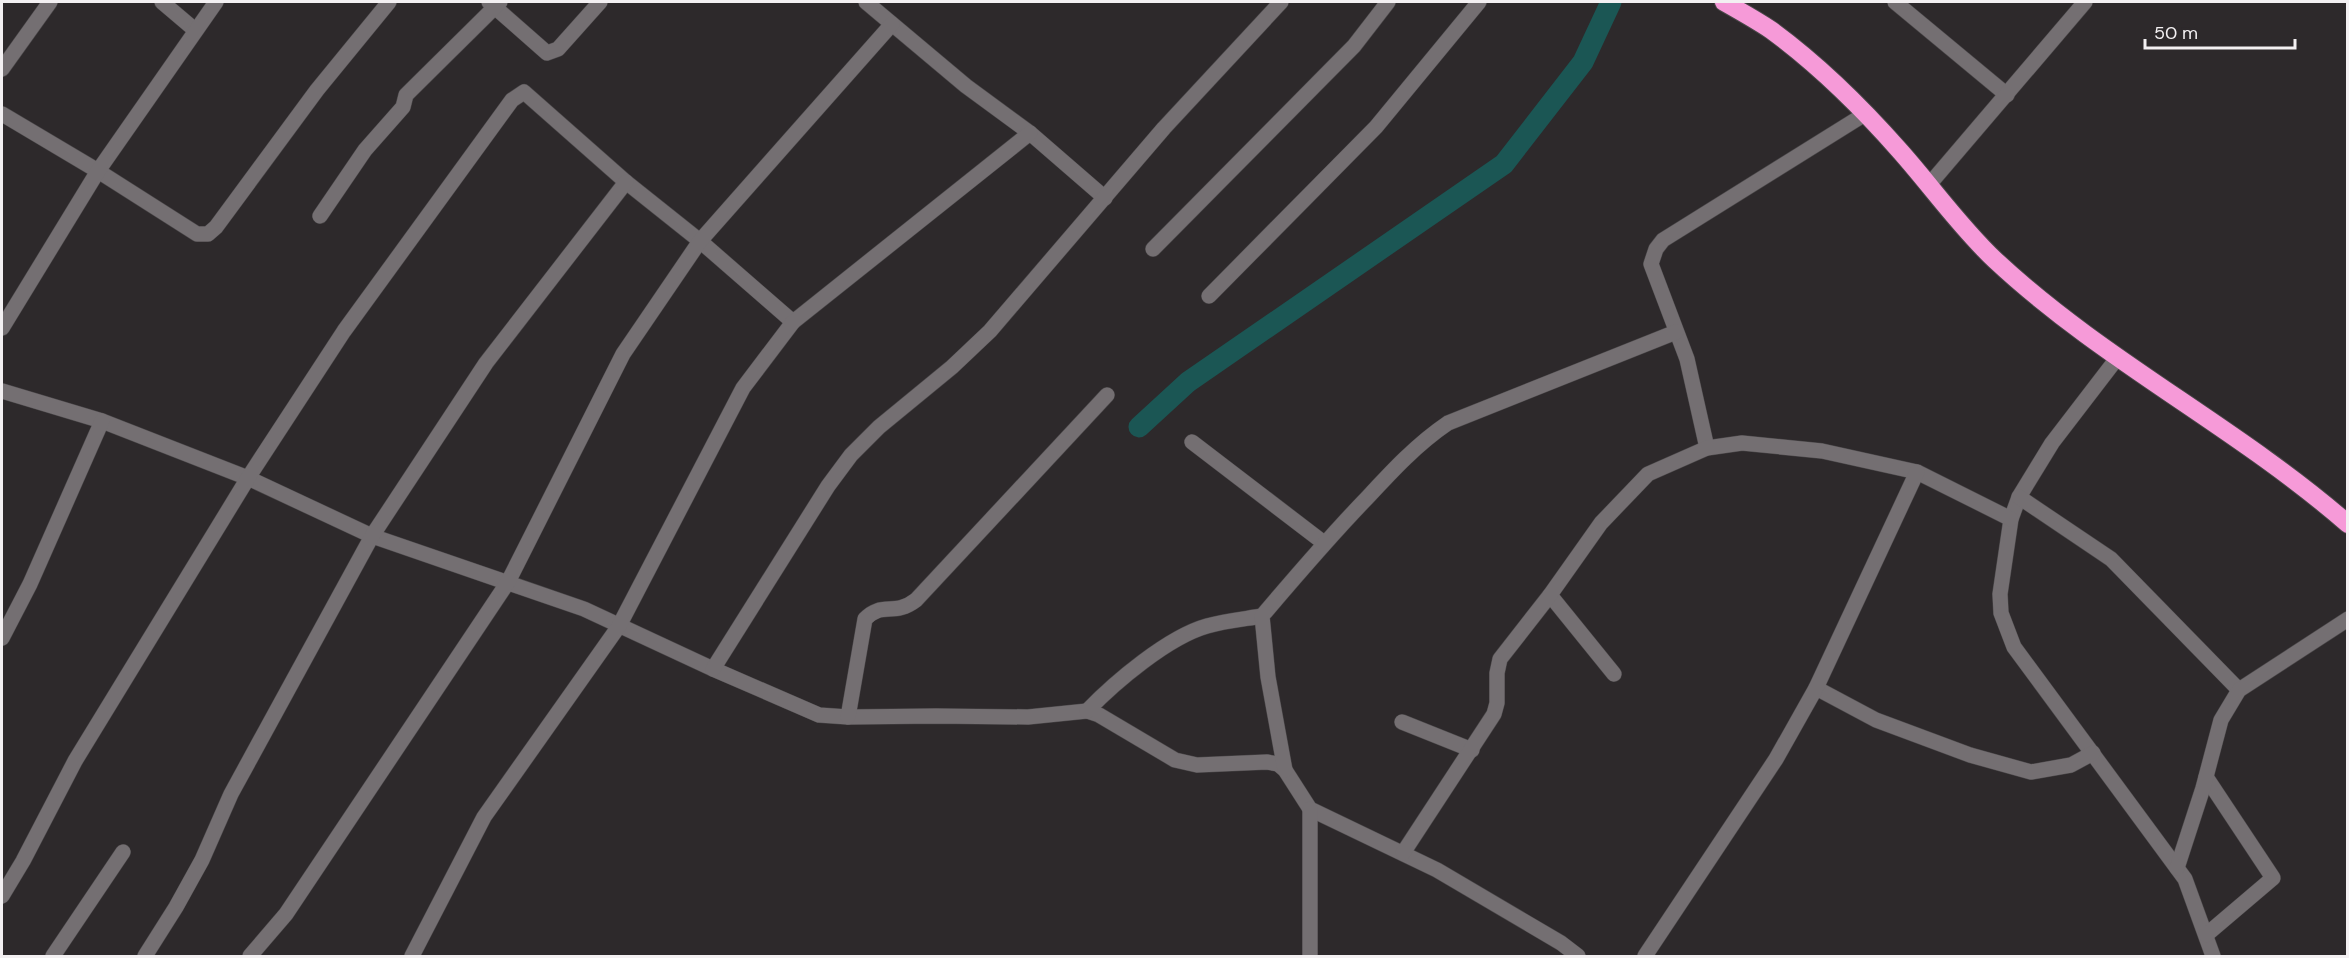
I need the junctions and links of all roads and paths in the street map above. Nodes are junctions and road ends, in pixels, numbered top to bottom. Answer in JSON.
{"nodes":[{"id":1,"x":50,"y":2,"type":"edge"},
{"id":2,"x":162,"y":2,"type":"edge"},
{"id":3,"x":216,"y":2,"type":"edge"},
{"id":4,"x":389,"y":2,"type":"edge"},
{"id":5,"x":600,"y":2,"type":"edge"},
{"id":6,"x":866,"y":2,"type":"edge"},
{"id":7,"x":1281,"y":2,"type":"edge"},
{"id":8,"x":1388,"y":2,"type":"edge"},
{"id":9,"x":1479,"y":2,"type":"edge"},
{"id":10,"x":1724,"y":2,"type":"edge"},
{"id":11,"x":1895,"y":2,"type":"edge"},
{"id":12,"x":2085,"y":2,"type":"edge"},
{"id":13,"x":495,"y":3,"type":"edge"},
{"id":14,"x":892,"y":24,"type":"junction"},
{"id":15,"x":195,"y":30,"type":"junction"},
{"id":16,"x":2,"y":69,"type":"edge"},
{"id":17,"x":2007,"y":95,"type":"junction"},
{"id":18,"x":2,"y":114,"type":"edge"},
{"id":19,"x":1865,"y":114,"type":"junction"},
{"id":20,"x":1030,"y":133,"type":"junction"},
{"id":21,"x":98,"y":171,"type":"junction"},
{"id":22,"x":626,"y":182,"type":"junction"},
{"id":23,"x":1928,"y":186,"type":"junction"},
{"id":24,"x":1105,"y":198,"type":"junction"},
{"id":25,"x":320,"y":216,"type":"dead end"},
{"id":26,"x":700,"y":241,"type":"junction"},
{"id":27,"x":1153,"y":249,"type":"dead end"},
{"id":28,"x":1209,"y":296,"type":"dead end"},
{"id":29,"x":793,"y":322,"type":"junction"},
{"id":30,"x":2,"y":328,"type":"edge"},
{"id":31,"x":1676,"y":332,"type":"junction"},
{"id":32,"x":2118,"y":357,"type":"junction"},
{"id":33,"x":2,"y":391,"type":"edge"},
{"id":34,"x":1107,"y":395,"type":"dead end"},
{"id":35,"x":102,"y":421,"type":"junction"},
{"id":36,"x":1192,"y":442,"type":"dead end"},
{"id":37,"x":1707,"y":447,"type":"junction"},
{"id":38,"x":1917,"y":472,"type":"junction"},
{"id":39,"x":248,"y":478,"type":"junction"},
{"id":40,"x":2019,"y":497,"type":"junction"},
{"id":41,"x":2011,"y":519,"type":"junction"},
{"id":42,"x":2348,"y":524,"type":"edge"},
{"id":43,"x":372,"y":536,"type":"junction"},
{"id":44,"x":1324,"y":543,"type":"junction"},
{"id":45,"x":508,"y":582,"type":"junction"},
{"id":46,"x":1550,"y":595,"type":"junction"},
{"id":47,"x":1262,"y":616,"type":"junction"},
{"id":48,"x":2348,"y":619,"type":"edge"},
{"id":49,"x":619,"y":626,"type":"junction"},
{"id":50,"x":2,"y":638,"type":"edge"},
{"id":51,"x":713,"y":669,"type":"junction"},
{"id":52,"x":1614,"y":674,"type":"dead end"},
{"id":53,"x":1816,"y":688,"type":"junction"},
{"id":54,"x":2239,"y":690,"type":"junction"},
{"id":55,"x":1087,"y":711,"type":"junction"},
{"id":56,"x":848,"y":717,"type":"junction"},
{"id":57,"x":1402,"y":722,"type":"dead end"},
{"id":58,"x":1472,"y":750,"type":"junction"},
{"id":59,"x":2093,"y":753,"type":"junction"},
{"id":60,"x":1285,"y":770,"type":"junction"},
{"id":61,"x":2206,"y":777,"type":"junction"},
{"id":62,"x":1310,"y":809,"type":"junction"},
{"id":63,"x":123,"y":852,"type":"dead end"},
{"id":64,"x":1403,"y":853,"type":"junction"},
{"id":65,"x":2177,"y":868,"type":"junction"},
{"id":66,"x":2,"y":896,"type":"edge"},
{"id":67,"x":2206,"y":935,"type":"junction"},
{"id":68,"x":53,"y":957,"type":"edge"},
{"id":69,"x":145,"y":957,"type":"edge"},
{"id":70,"x":250,"y":957,"type":"edge"},
{"id":71,"x":412,"y":957,"type":"edge"},
{"id":72,"x":1310,"y":957,"type":"edge"},
{"id":73,"x":1578,"y":957,"type":"edge"},
{"id":74,"x":1645,"y":957,"type":"edge"},
{"id":75,"x":2213,"y":957,"type":"edge"}],
"edges":[{"from":1,"to":16,"type":"street"},
{"from":2,"to":15,"type":"street"},
{"from":3,"to":15,"type":"street"},
{"from":4,"to":21,"type":"street"},
{"from":5,"to":13,"type":"street"},
{"from":6,"to":14,"type":"street"},
{"from":7,"to":24,"type":"street"},
{"from":8,"to":27,"type":"street"},
{"from":9,"to":28,"type":"street"},
{"from":10,"to":19,"type":"highway"},
{"from":11,"to":17,"type":"street"},
{"from":12,"to":17,"type":"street"},
{"from":13,"to":25,"type":"street"},
{"from":14,"to":20,"type":"street"},
{"from":14,"to":26,"type":"street"},
{"from":15,"to":21,"type":"street"},
{"from":17,"to":23,"type":"street"},
{"from":18,"to":21,"type":"street"},
{"from":19,"to":23,"type":"highway"},
{"from":19,"to":31,"type":"street"},
{"from":20,"to":24,"type":"street"},
{"from":20,"to":29,"type":"street"},
{"from":21,"to":30,"type":"street"},
{"from":22,"to":26,"type":"street"},
{"from":22,"to":39,"type":"street"},
{"from":22,"to":43,"type":"street"},
{"from":23,"to":32,"type":"highway"},
{"from":24,"to":51,"type":"street"},
{"from":26,"to":29,"type":"street"},
{"from":26,"to":45,"type":"street"},
{"from":29,"to":49,"type":"street"},
{"from":31,"to":37,"type":"street"},
{"from":31,"to":44,"type":"street"},
{"from":32,"to":40,"type":"street"},
{"from":32,"to":42,"type":"highway"},
{"from":33,"to":35,"type":"street"},
{"from":34,"to":56,"type":"street"},
{"from":35,"to":39,"type":"street"},
{"from":35,"to":50,"type":"street"},
{"from":36,"to":44,"type":"street"},
{"from":37,"to":38,"type":"street"},
{"from":37,"to":46,"type":"street"},
{"from":38,"to":41,"type":"street"},
{"from":38,"to":53,"type":"street"},
{"from":39,"to":43,"type":"street"},
{"from":39,"to":66,"type":"street"},
{"from":40,"to":41,"type":"street"},
{"from":40,"to":54,"type":"street"},
{"from":41,"to":59,"type":"street"},
{"from":43,"to":45,"type":"street"},
{"from":43,"to":69,"type":"street"},
{"from":44,"to":47,"type":"street"},
{"from":45,"to":49,"type":"street"},
{"from":45,"to":70,"type":"street"},
{"from":46,"to":52,"type":"street"},
{"from":46,"to":58,"type":"street"},
{"from":47,"to":55,"type":"street"},
{"from":47,"to":60,"type":"street"},
{"from":48,"to":54,"type":"street"},
{"from":49,"to":51,"type":"street"},
{"from":49,"to":71,"type":"street"},
{"from":51,"to":56,"type":"street"},
{"from":53,"to":59,"type":"street"},
{"from":53,"to":74,"type":"street"},
{"from":54,"to":61,"type":"street"},
{"from":55,"to":56,"type":"street"},
{"from":55,"to":60,"type":"street"},
{"from":57,"to":58,"type":"street"},
{"from":58,"to":64,"type":"street"},
{"from":59,"to":65,"type":"street"},
{"from":60,"to":62,"type":"street"},
{"from":61,"to":65,"type":"street"},
{"from":61,"to":67,"type":"street"},
{"from":62,"to":64,"type":"street"},
{"from":62,"to":72,"type":"street"},
{"from":63,"to":68,"type":"street"},
{"from":64,"to":73,"type":"street"},
{"from":65,"to":67,"type":"street"},
{"from":67,"to":75,"type":"street"}]}
